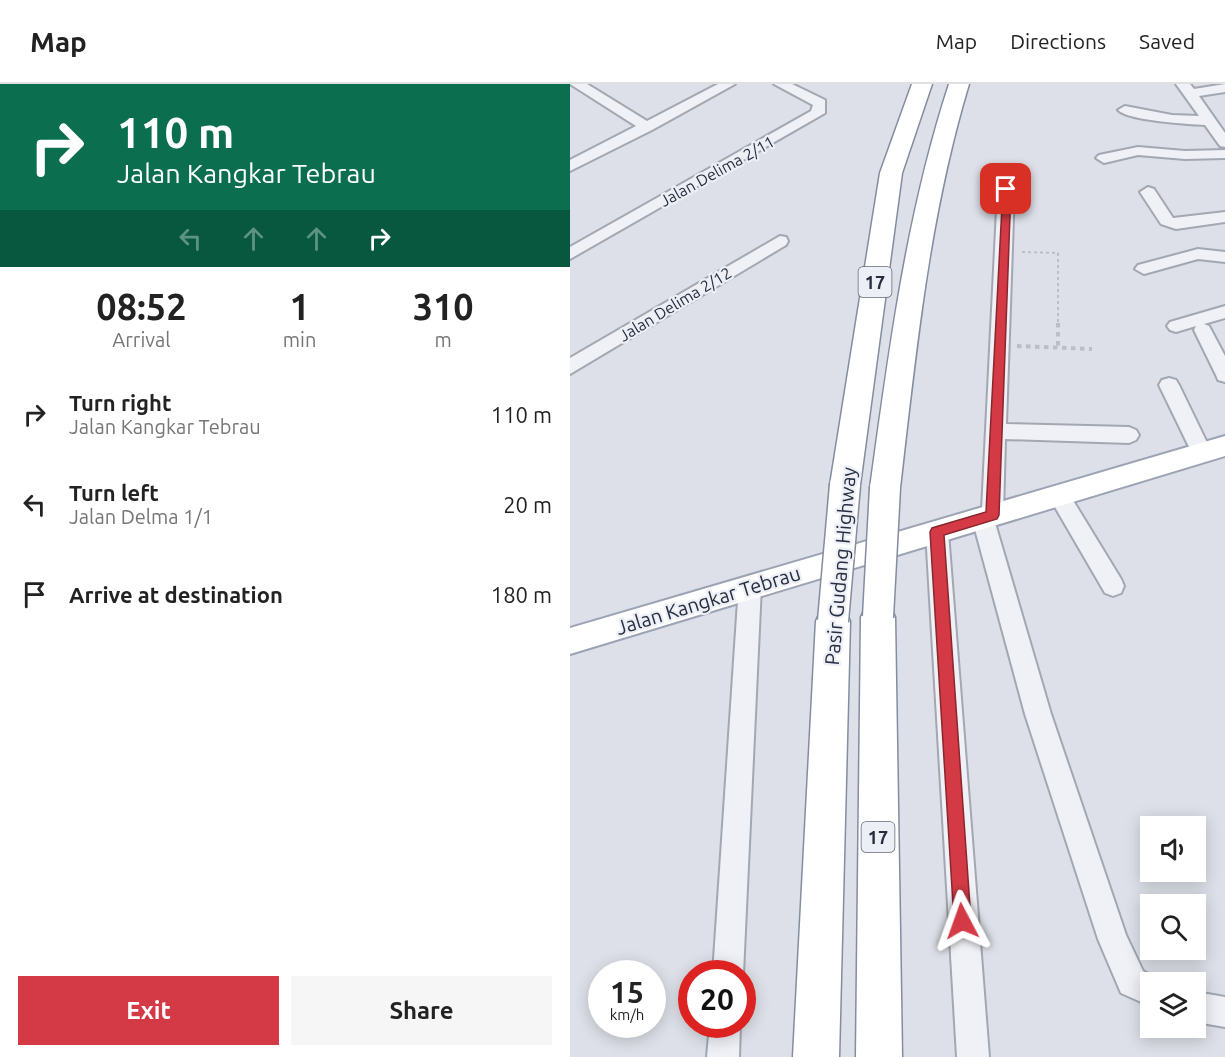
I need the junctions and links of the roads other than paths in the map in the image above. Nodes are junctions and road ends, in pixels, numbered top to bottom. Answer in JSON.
{"nodes":[{"id":1,"x":728,"y":84,"type":"edge"},
{"id":2,"x":781,"y":84,"type":"edge"},
{"id":3,"x":922,"y":84,"type":"edge"},
{"id":4,"x":959,"y":84,"type":"edge"},
{"id":5,"x":585,"y":86,"type":"edge"},
{"id":6,"x":1225,"y":88,"type":"edge"},
{"id":7,"x":1186,"y":89,"type":"edge"},
{"id":8,"x":1125,"y":110,"type":"dead end"},
{"id":9,"x":1209,"y":121,"type":"junction"},
{"id":10,"x":646,"y":127,"type":"junction"},
{"id":11,"x":1225,"y":144,"type":"edge"},
{"id":12,"x":1225,"y":154,"type":"edge"},
{"id":13,"x":1104,"y":158,"type":"dead end"},
{"id":14,"x":570,"y":166,"type":"edge"},
{"id":15,"x":1006,"y":189,"type":"dead end"},
{"id":16,"x":1148,"y":192,"type":"dead end"},
{"id":17,"x":1225,"y":217,"type":"edge"},
{"id":18,"x":780,"y":241,"type":"dead end"},
{"id":19,"x":570,"y":254,"type":"edge"},
{"id":20,"x":1225,"y":257,"type":"edge"},
{"id":21,"x":1144,"y":269,"type":"dead end"},
{"id":22,"x":1225,"y":312,"type":"edge"},
{"id":23,"x":1176,"y":326,"type":"dead end"},
{"id":24,"x":1203,"y":330,"type":"dead end"},
{"id":25,"x":570,"y":367,"type":"edge"},
{"id":26,"x":1225,"y":375,"type":"edge"},
{"id":27,"x":1169,"y":385,"type":"dead end"},
{"id":28,"x":996,"y":431,"type":"junction"},
{"id":29,"x":1129,"y":435,"type":"dead end"},
{"id":30,"x":1214,"y":450,"type":"edge"},
{"id":31,"x":1059,"y":495,"type":"junction"},
{"id":32,"x":988,"y":516,"type":"junction"},
{"id":33,"x":937,"y":532,"type":"junction"},
{"id":34,"x":750,"y":586,"type":"junction"},
{"id":35,"x":1113,"y":586,"type":"dead end"},
{"id":36,"x":621,"y":626,"type":"junction"},
{"id":37,"x":570,"y":628,"type":"edge"},
{"id":38,"x":570,"y":641,"type":"edge"},
{"id":39,"x":729,"y":960,"type":"edge"},
{"id":40,"x":1140,"y":986,"type":"edge"},
{"id":41,"x":1206,"y":1009,"type":"edge"},
{"id":42,"x":1225,"y":1012,"type":"edge"},
{"id":43,"x":724,"y":1038,"type":"edge"},
{"id":44,"x":723,"y":1057,"type":"edge"},
{"id":45,"x":816,"y":1057,"type":"edge"},
{"id":46,"x":879,"y":1057,"type":"edge"},
{"id":47,"x":973,"y":1057,"type":"edge"}],
"edges":[{"from":1,"to":10,"type":"street"},
{"from":2,"to":19,"type":"street","name":"Jalan Delima 2/11"},
{"from":3,"to":45,"type":"highway","name":"Pasir Gudang Highway","number":"17","bridge":true},
{"from":4,"to":46,"type":"highway","name":"Pasir Gudang Highway","number":"17","bridge":true},
{"from":5,"to":10,"type":"street"},
{"from":6,"to":7,"type":"street"},
{"from":7,"to":9,"type":"street"},
{"from":8,"to":9,"type":"street"},
{"from":9,"to":11,"type":"street"},
{"from":10,"to":14,"type":"street"},
{"from":12,"to":13,"type":"street"},
{"from":15,"to":28,"type":"street"},
{"from":16,"to":17,"type":"street"},
{"from":18,"to":25,"type":"street","name":"Jalan Delima 2/12"},
{"from":20,"to":21,"type":"street"},
{"from":22,"to":23,"type":"street"},
{"from":24,"to":26,"type":"street"},
{"from":27,"to":30,"type":"street"},
{"from":28,"to":29,"type":"street"},
{"from":28,"to":32,"type":"street"},
{"from":30,"to":31,"type":"main road","name":"Jalan Kangkar Tebrau"},
{"from":31,"to":32,"type":"main road","name":"Jalan Kangkar Tebrau"},
{"from":31,"to":35,"type":"street"},
{"from":32,"to":33,"type":"main road","name":"Jalan Kangkar Tebrau"},
{"from":32,"to":40,"type":"street"},
{"from":33,"to":34,"type":"main road","name":"Jalan Kangkar Tebrau"},
{"from":33,"to":47,"type":"street"},
{"from":34,"to":36,"type":"main road","name":"Jalan Kangkar Tebrau"},
{"from":34,"to":39,"type":"street"},
{"from":36,"to":37,"type":"main road"},
{"from":36,"to":38,"type":"main road","name":"Jalan Kangkar Tebrau"},
{"from":41,"to":42,"type":"street"},
{"from":43,"to":44,"type":"street"}]}
